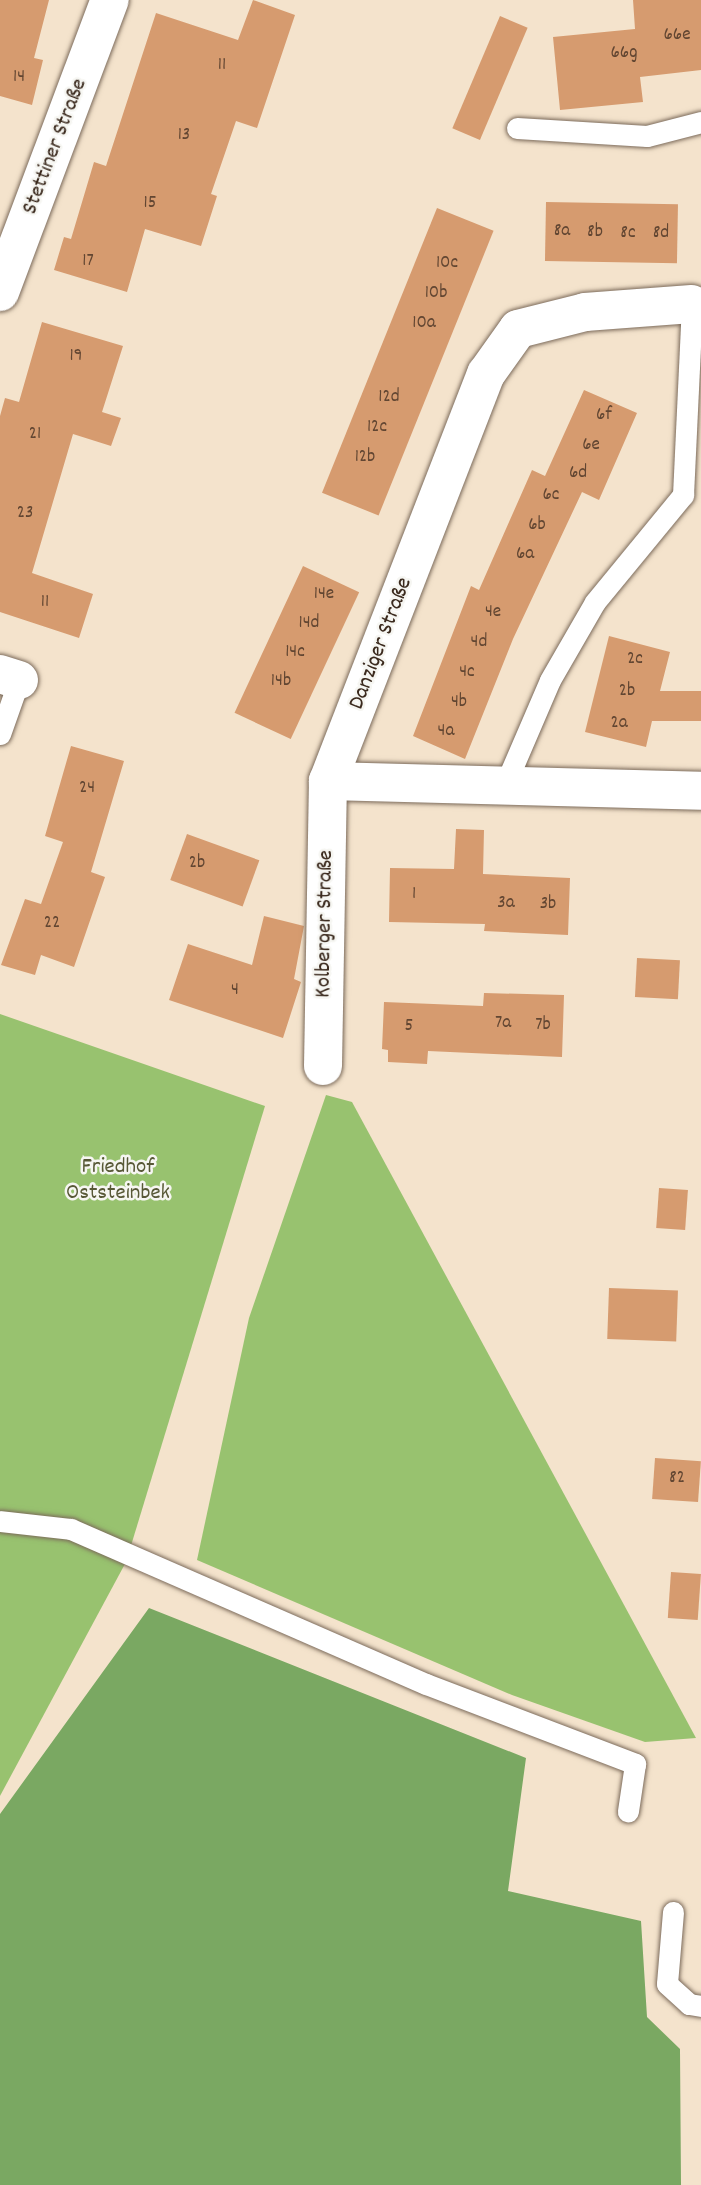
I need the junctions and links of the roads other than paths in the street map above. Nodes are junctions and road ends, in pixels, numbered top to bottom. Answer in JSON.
{"nodes":[{"id":1,"x":110,"y":0,"type":"edge"},
{"id":2,"x":701,"y":122,"type":"edge"},
{"id":3,"x":517,"y":128,"type":"dead end"},
{"id":4,"x":0,"y":292,"type":"edge"},
{"id":5,"x":692,"y":304,"type":"joint"},
{"id":6,"x":9,"y":677,"type":"edge"},
{"id":7,"x":0,"y":734,"type":"edge"},
{"id":8,"x":328,"y":781,"type":"junction"},
{"id":9,"x":504,"y":787,"type":"junction"},
{"id":10,"x":701,"y":791,"type":"edge"},
{"id":11,"x":323,"y":1066,"type":"dead end"},
{"id":12,"x":0,"y":1521,"type":"edge"},
{"id":13,"x":628,"y":1811,"type":"dead end"},
{"id":14,"x":673,"y":1912,"type":"dead end"},
{"id":15,"x":701,"y":2006,"type":"edge"}],
"edges":[{"from":1,"to":4,"type":"street","name":"Stettiner Straße"},
{"from":2,"to":3,"type":"lane"},
{"from":5,"to":8,"type":"street","name":"Danziger Straße"},
{"from":5,"to":9,"type":"lane"},
{"from":6,"to":7,"type":"lane"},
{"from":8,"to":9,"type":"street"},
{"from":8,"to":11,"type":"street","name":"Kolberger Straße"},
{"from":9,"to":10,"type":"street"},
{"from":12,"to":13,"type":"lane"},
{"from":14,"to":15,"type":"lane"}]}
